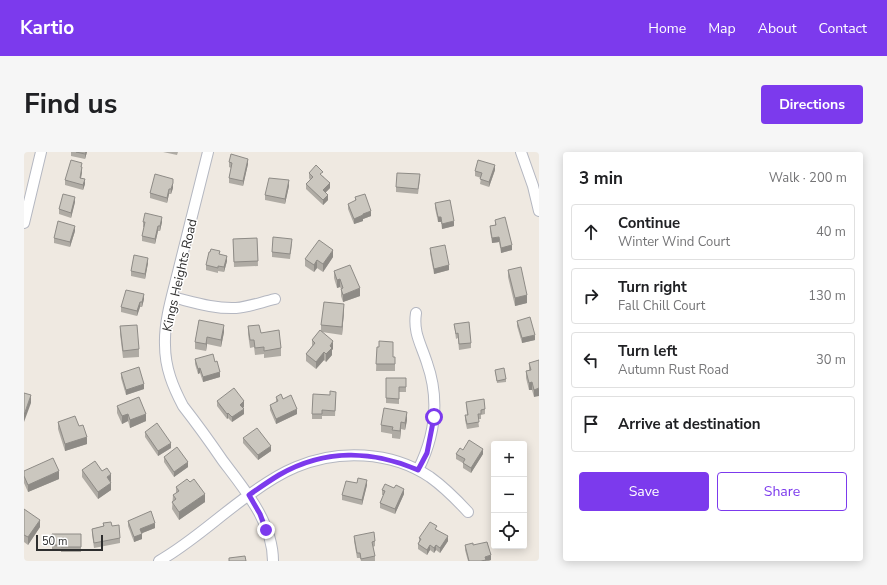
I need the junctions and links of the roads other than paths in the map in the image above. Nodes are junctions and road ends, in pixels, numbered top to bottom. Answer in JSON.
{"nodes":[{"id":1,"x":41,"y":152,"type":"edge"},
{"id":2,"x":208,"y":152,"type":"edge"},
{"id":3,"x":521,"y":152,"type":"edge"},
{"id":4,"x":539,"y":212,"type":"edge"},
{"id":5,"x":24,"y":223,"type":"edge"},
{"id":6,"x":172,"y":296,"type":"junction"},
{"id":7,"x":275,"y":299,"type":"dead end"},
{"id":8,"x":416,"y":313,"type":"dead end"},
{"id":9,"x":418,"y":470,"type":"junction"},
{"id":10,"x":249,"y":495,"type":"junction"},
{"id":11,"x":468,"y":512,"type":"dead end"},
{"id":12,"x":158,"y":561,"type":"edge"},
{"id":13,"x":273,"y":561,"type":"edge"}],
"edges":[{"from":1,"to":5,"type":"street"},
{"from":2,"to":6,"type":"street","name":"Kings Heights Road"},
{"from":3,"to":4,"type":"street"},
{"from":6,"to":7,"type":"street"},
{"from":6,"to":10,"type":"street","name":"Kings Heights Road"},
{"from":8,"to":9,"type":"street"},
{"from":9,"to":10,"type":"street"},
{"from":9,"to":11,"type":"street"},
{"from":10,"to":12,"type":"street"},
{"from":10,"to":13,"type":"street","name":"Kings Heights Road"}]}
